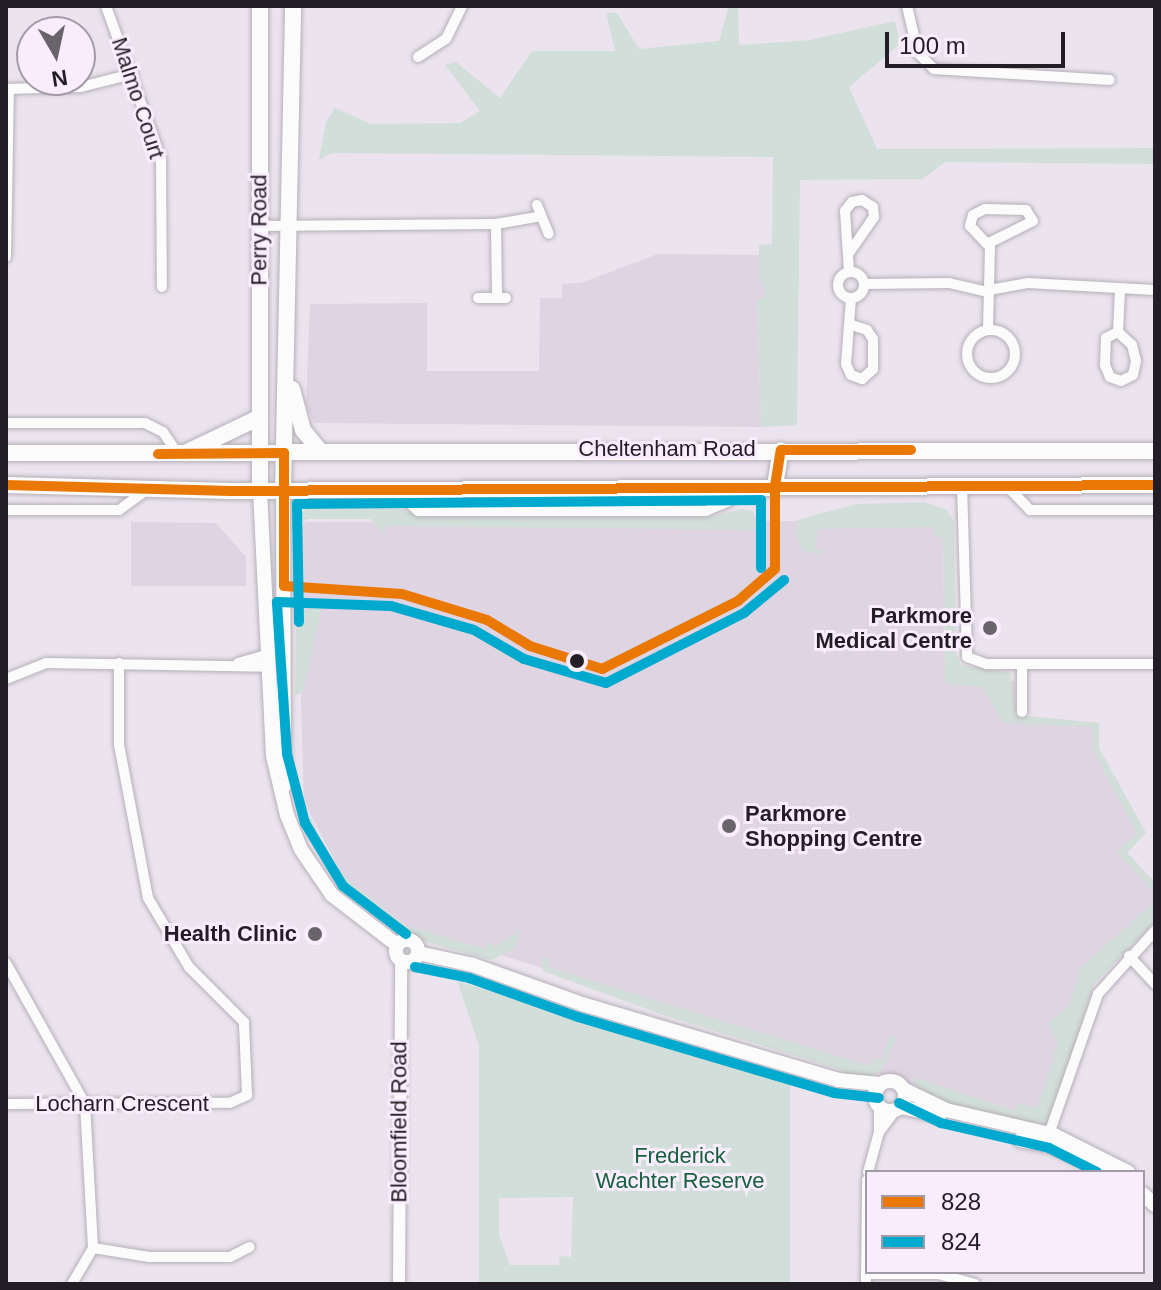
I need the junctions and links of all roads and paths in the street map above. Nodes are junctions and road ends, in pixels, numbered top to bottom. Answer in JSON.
{"nodes":[{"id":1,"x":106,"y":6,"type":"edge"},
{"id":2,"x":260,"y":6,"type":"edge"},
{"id":3,"x":293,"y":6,"type":"edge"},
{"id":4,"x":462,"y":6,"type":"edge"},
{"id":5,"x":907,"y":6,"type":"edge"},
{"id":6,"x":418,"y":57,"type":"dead end"},
{"id":7,"x":132,"y":74,"type":"junction"},
{"id":8,"x":1110,"y":80,"type":"dead end"},
{"id":9,"x":8,"y":90,"type":"edge"},
{"id":10,"x":537,"y":205,"type":"dead end"},
{"id":11,"x":1007,"y":210,"type":"junction"},
{"id":12,"x":537,"y":217,"type":"junction"},
{"id":13,"x":496,"y":224,"type":"junction"},
{"id":14,"x":259,"y":226,"type":"junction"},
{"id":15,"x":290,"y":226,"type":"junction"},
{"id":16,"x":1012,"y":230,"type":"junction"},
{"id":17,"x":549,"y":234,"type":"dead end"},
{"id":18,"x":990,"y":244,"type":"junction"},
{"id":19,"x":849,"y":253,"type":"junction"},
{"id":20,"x":6,"y":257,"type":"edge"},
{"id":21,"x":849,"y":272,"type":"junction"},
{"id":22,"x":864,"y":284,"type":"junction"},
{"id":23,"x":162,"y":287,"type":"dead end"},
{"id":24,"x":1120,"y":289,"type":"junction"},
{"id":25,"x":1155,"y":290,"type":"edge"},
{"id":26,"x":989,"y":291,"type":"junction"},
{"id":27,"x":478,"y":298,"type":"dead end"},
{"id":28,"x":851,"y":298,"type":"junction"},
{"id":29,"x":852,"y":325,"type":"junction"},
{"id":30,"x":988,"y":328,"type":"junction"},
{"id":31,"x":1118,"y":332,"type":"junction"},
{"id":32,"x":287,"y":360,"type":"junction"},
{"id":33,"x":260,"y":417,"type":"junction"},
{"id":34,"x":6,"y":423,"type":"edge"},
{"id":35,"x":781,"y":450,"type":"junction"},
{"id":36,"x":1155,"y":451,"type":"edge"},
{"id":37,"x":321,"y":452,"type":"junction"},
{"id":38,"x":6,"y":453,"type":"edge"},
{"id":39,"x":284,"y":453,"type":"junction"},
{"id":40,"x":181,"y":454,"type":"junction"},
{"id":41,"x":260,"y":454,"type":"junction"},
{"id":42,"x":6,"y":485,"type":"edge"},
{"id":43,"x":962,"y":485,"type":"junction"},
{"id":44,"x":1006,"y":485,"type":"junction"},
{"id":45,"x":1155,"y":485,"type":"edge"},
{"id":46,"x":781,"y":486,"type":"junction"},
{"id":47,"x":739,"y":487,"type":"junction"},
{"id":48,"x":148,"y":489,"type":"junction"},
{"id":49,"x":393,"y":489,"type":"junction"},
{"id":50,"x":260,"y":490,"type":"junction"},
{"id":51,"x":283,"y":490,"type":"junction"},
{"id":52,"x":6,"y":510,"type":"edge"},
{"id":53,"x":1155,"y":510,"type":"edge"},
{"id":54,"x":262,"y":592,"type":"junction"},
{"id":55,"x":284,"y":592,"type":"junction"},
{"id":56,"x":266,"y":661,"type":"junction"},
{"id":57,"x":119,"y":663,"type":"junction"},
{"id":58,"x":1022,"y":664,"type":"junction"},
{"id":59,"x":1155,"y":664,"type":"edge"},
{"id":60,"x":286,"y":666,"type":"junction"},
{"id":61,"x":6,"y":679,"type":"edge"},
{"id":62,"x":1022,"y":712,"type":"dead end"},
{"id":63,"x":283,"y":802,"type":"junction"},
{"id":64,"x":1155,"y":931,"type":"edge"},
{"id":65,"x":397,"y":945,"type":"junction"},
{"id":66,"x":418,"y":953,"type":"junction"},
{"id":67,"x":1129,"y":956,"type":"junction"},
{"id":68,"x":401,"y":960,"type":"junction"},
{"id":69,"x":6,"y":963,"type":"edge"},
{"id":70,"x":1155,"y":984,"type":"edge"},
{"id":71,"x":838,"y":1080,"type":"junction"},
{"id":72,"x":880,"y":1084,"type":"junction"},
{"id":73,"x":905,"y":1090,"type":"junction"},
{"id":74,"x":877,"y":1103,"type":"junction"},
{"id":75,"x":6,"y":1104,"type":"edge"},
{"id":76,"x":85,"y":1104,"type":"junction"},
{"id":77,"x":898,"y":1109,"type":"junction"},
{"id":78,"x":879,"y":1132,"type":"junction"},
{"id":79,"x":1051,"y":1139,"type":"junction"},
{"id":80,"x":869,"y":1170,"type":"edge"},
{"id":81,"x":1106,"y":1170,"type":"edge"},
{"id":82,"x":1123,"y":1170,"type":"edge"},
{"id":83,"x":250,"y":1247,"type":"dead end"},
{"id":84,"x":93,"y":1248,"type":"junction"},
{"id":85,"x":866,"y":1279,"type":"edge"},
{"id":86,"x":72,"y":1284,"type":"edge"},
{"id":87,"x":399,"y":1284,"type":"edge"},
{"id":88,"x":975,"y":1284,"type":"edge"}],
"edges":[{"from":1,"to":7,"type":"street","name":"Malmo Court"},
{"from":2,"to":14,"type":"main road","name":"Perry Road"},
{"from":3,"to":15,"type":"main road","name":"Perry Road"},
{"from":4,"to":6,"type":"street"},
{"from":5,"to":8,"type":"street"},
{"from":7,"to":9,"type":"street"},
{"from":7,"to":23,"type":"street","name":"Malmo Court"},
{"from":9,"to":20,"type":"street"},
{"from":10,"to":12,"type":"street"},
{"from":11,"to":16,"type":"street"},
{"from":11,"to":16,"type":"street"},
{"from":11,"to":18,"type":"street"},
{"from":12,"to":13,"type":"street"},
{"from":12,"to":17,"type":"street"},
{"from":13,"to":15,"type":"street"},
{"from":13,"to":27,"type":"street"},
{"from":14,"to":15,"type":"street"},
{"from":14,"to":33,"type":"main road","name":"Perry Road"},
{"from":15,"to":32,"type":"main road","name":"Perry Road"},
{"from":16,"to":18,"type":"street"},
{"from":18,"to":26,"type":"street"},
{"from":19,"to":19,"type":"street"},
{"from":19,"to":21,"type":"street"},
{"from":21,"to":22,"type":"street"},
{"from":21,"to":28,"type":"street"},
{"from":22,"to":26,"type":"street"},
{"from":22,"to":28,"type":"street"},
{"from":24,"to":25,"type":"street"},
{"from":24,"to":26,"type":"street"},
{"from":24,"to":31,"type":"street"},
{"from":26,"to":30,"type":"street"},
{"from":28,"to":29,"type":"street"},
{"from":29,"to":29,"type":"street"},
{"from":30,"to":30,"type":"street"},
{"from":31,"to":31,"type":"street"},
{"from":32,"to":37,"type":"main road"},
{"from":32,"to":39,"type":"main road","name":"Perry Road"},
{"from":33,"to":40,"type":"main road"},
{"from":33,"to":41,"type":"main road","name":"Perry Road"},
{"from":34,"to":40,"type":"street"},
{"from":35,"to":36,"type":"main road","name":"Cheltenham Road"},
{"from":35,"to":37,"type":"main road","name":"Cheltenham Road"},
{"from":35,"to":46,"type":"main road"},
{"from":37,"to":39,"type":"main road","name":"Cheltenham Road"},
{"from":38,"to":40,"type":"main road","name":"Cheltenham Road"},
{"from":39,"to":41,"type":"main road","name":"Cheltenham Road"},
{"from":39,"to":51,"type":"main road","name":"Perry Road"},
{"from":40,"to":41,"type":"main road","name":"Cheltenham Road"},
{"from":41,"to":50,"type":"main road","name":"Perry Road"},
{"from":42,"to":48,"type":"main road","name":"Cheltenham Road"},
{"from":43,"to":44,"type":"main road","name":"Cheltenham Road"},
{"from":43,"to":46,"type":"main road","name":"Cheltenham Road"},
{"from":43,"to":58,"type":"street"},
{"from":44,"to":45,"type":"main road","name":"Cheltenham Road"},
{"from":44,"to":53,"type":"street"},
{"from":46,"to":47,"type":"main road","name":"Cheltenham Road"},
{"from":47,"to":49,"type":"main road","name":"Cheltenham Road"},
{"from":47,"to":49,"type":"street","name":"Cheltenham Road"},
{"from":48,"to":50,"type":"main road","name":"Cheltenham Road"},
{"from":48,"to":52,"type":"street"},
{"from":49,"to":51,"type":"main road","name":"Cheltenham Road"},
{"from":50,"to":51,"type":"main road","name":"Cheltenham Road"},
{"from":50,"to":54,"type":"main road"},
{"from":51,"to":55,"type":"main road"},
{"from":54,"to":55,"type":"main road"},
{"from":54,"to":56,"type":"main road"},
{"from":55,"to":60,"type":"main road"},
{"from":56,"to":57,"type":"street"},
{"from":56,"to":60,"type":"main road"},
{"from":56,"to":63,"type":"main road"},
{"from":57,"to":61,"type":"street"},
{"from":57,"to":76,"type":"street","name":"Locharn Crescent"},
{"from":58,"to":59,"type":"street"},
{"from":58,"to":62,"type":"street"},
{"from":60,"to":63,"type":"main road"},
{"from":63,"to":65,"type":"main road"},
{"from":64,"to":67,"type":"street"},
{"from":65,"to":66,"type":"main road"},
{"from":65,"to":68,"type":"main road"},
{"from":66,"to":68,"type":"main road"},
{"from":66,"to":71,"type":"main road"},
{"from":67,"to":70,"type":"street"},
{"from":67,"to":79,"type":"street"},
{"from":68,"to":87,"type":"street","name":"Bloomfield Road"},
{"from":69,"to":76,"type":"street"},
{"from":71,"to":72,"type":"main road"},
{"from":71,"to":74,"type":"main road"},
{"from":72,"to":73,"type":"main road"},
{"from":72,"to":74,"type":"main road"},
{"from":73,"to":77,"type":"main road"},
{"from":73,"to":79,"type":"main road"},
{"from":74,"to":77,"type":"main road"},
{"from":74,"to":78,"type":"street"},
{"from":75,"to":76,"type":"street","name":"Locharn Crescent"},
{"from":76,"to":84,"type":"street"},
{"from":77,"to":78,"type":"street"},
{"from":77,"to":79,"type":"main road"},
{"from":78,"to":80,"type":"street"},
{"from":79,"to":81,"type":"main road"},
{"from":79,"to":82,"type":"main road"},
{"from":83,"to":84,"type":"street"},
{"from":84,"to":86,"type":"street"},
{"from":85,"to":88,"type":"street"}]}
